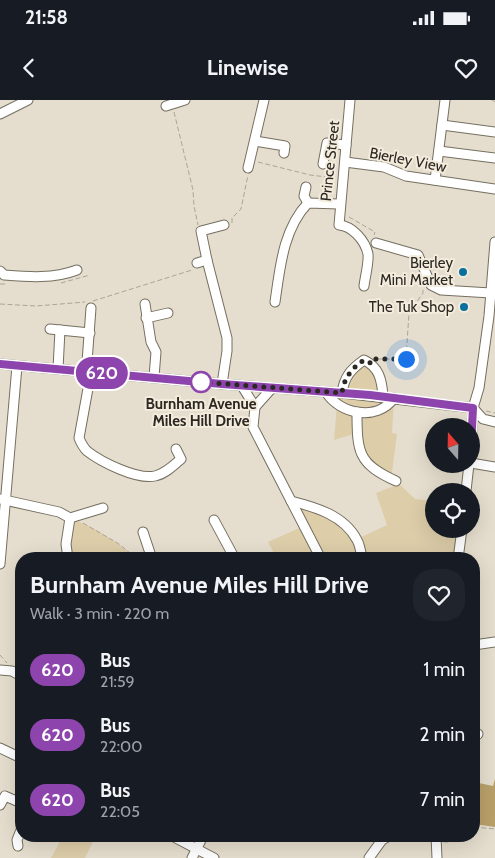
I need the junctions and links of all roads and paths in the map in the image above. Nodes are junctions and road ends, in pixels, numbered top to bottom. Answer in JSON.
{"nodes":[{"id":1,"x":28,"y":100,"type":"edge"},
{"id":2,"x":185,"y":100,"type":"edge"},
{"id":3,"x":264,"y":100,"type":"edge"},
{"id":4,"x":350,"y":100,"type":"edge"},
{"id":5,"x":445,"y":100,"type":"edge"},
{"id":6,"x":492,"y":100,"type":"edge"},
{"id":7,"x":495,"y":102,"type":"edge"},
{"id":8,"x":169,"y":105,"type":"joint"},
{"id":9,"x":0,"y":114,"type":"edge"},
{"id":10,"x":442,"y":125,"type":"junction"},
{"id":11,"x":495,"y":132,"type":"edge"},
{"id":12,"x":255,"y":141,"type":"junction"},
{"id":13,"x":346,"y":145,"type":"junction"},
{"id":14,"x":439,"y":151,"type":"junction"},
{"id":15,"x":284,"y":153,"type":"dead end"},
{"id":16,"x":495,"y":158,"type":"edge"},
{"id":17,"x":344,"y":162,"type":"junction"},
{"id":18,"x":249,"y":164,"type":"junction"},
{"id":19,"x":323,"y":164,"type":"dead end"},
{"id":20,"x":342,"y":178,"type":"junction"},
{"id":21,"x":435,"y":180,"type":"junction"},
{"id":22,"x":306,"y":187,"type":"dead end"},
{"id":23,"x":495,"y":189,"type":"edge"},
{"id":24,"x":308,"y":203,"type":"junction"},
{"id":25,"x":339,"y":208,"type":"junction"},
{"id":26,"x":224,"y":225,"type":"joint"},
{"id":27,"x":201,"y":231,"type":"junction"},
{"id":28,"x":376,"y":243,"type":"joint"},
{"id":29,"x":495,"y":247,"type":"edge"},
{"id":30,"x":207,"y":260,"type":"junction"},
{"id":31,"x":197,"y":266,"type":"joint"},
{"id":32,"x":77,"y":270,"type":"dead end"},
{"id":33,"x":0,"y":271,"type":"edge"},
{"id":34,"x":494,"y":274,"type":"edge"},
{"id":35,"x":427,"y":276,"type":"junction"},
{"id":36,"x":364,"y":286,"type":"dead end"},
{"id":37,"x":492,"y":298,"type":"edge"},
{"id":38,"x":275,"y":302,"type":"dead end"},
{"id":39,"x":0,"y":304,"type":"edge"},
{"id":40,"x":145,"y":304,"type":"dead end"},
{"id":41,"x":91,"y":308,"type":"dead end"},
{"id":42,"x":168,"y":313,"type":"dead end"},
{"id":43,"x":493,"y":317,"type":"edge"},
{"id":44,"x":146,"y":318,"type":"junction"},
{"id":45,"x":50,"y":329,"type":"dead end"},
{"id":46,"x":60,"y":330,"type":"junction"},
{"id":47,"x":89,"y":337,"type":"junction"},
{"id":48,"x":406,"y":359,"type":"junction"},
{"id":49,"x":87,"y":362,"type":"dead end"},
{"id":50,"x":0,"y":364,"type":"edge"},
{"id":51,"x":373,"y":364,"type":"junction"},
{"id":52,"x":17,"y":366,"type":"junction"},
{"id":53,"x":415,"y":368,"type":"dead end"},
{"id":54,"x":58,"y":369,"type":"junction"},
{"id":55,"x":91,"y":372,"type":"junction"},
{"id":56,"x":154,"y":377,"type":"junction"},
{"id":57,"x":222,"y":384,"type":"junction"},
{"id":58,"x":242,"y":386,"type":"junction"},
{"id":59,"x":272,"y":388,"type":"junction"},
{"id":60,"x":326,"y":392,"type":"junction"},
{"id":61,"x":342,"y":393,"type":"junction"},
{"id":62,"x":383,"y":397,"type":"junction"},
{"id":63,"x":394,"y":398,"type":"junction"},
{"id":64,"x":255,"y":407,"type":"junction"},
{"id":65,"x":473,"y":408,"type":"junction"},
{"id":66,"x":357,"y":412,"type":"junction"},
{"id":67,"x":472,"y":418,"type":"edge"},
{"id":68,"x":495,"y":422,"type":"edge"},
{"id":69,"x":176,"y":449,"type":"dead end"},
{"id":70,"x":480,"y":465,"type":"edge"},
{"id":71,"x":495,"y":467,"type":"edge"},
{"id":72,"x":396,"y":481,"type":"dead end"},
{"id":73,"x":3,"y":499,"type":"edge"},
{"id":74,"x":291,"y":501,"type":"junction"},
{"id":75,"x":103,"y":508,"type":"dead end"},
{"id":76,"x":70,"y":518,"type":"junction"},
{"id":77,"x":214,"y":520,"type":"dead end"},
{"id":78,"x":143,"y":532,"type":"dead end"},
{"id":79,"x":461,"y":538,"type":"edge"},
{"id":80,"x":67,"y":552,"type":"edge"},
{"id":81,"x":129,"y":552,"type":"edge"},
{"id":82,"x":150,"y":552,"type":"edge"},
{"id":83,"x":232,"y":552,"type":"edge"},
{"id":84,"x":316,"y":552,"type":"edge"},
{"id":85,"x":360,"y":552,"type":"edge"},
{"id":86,"x":459,"y":552,"type":"edge"},
{"id":87,"x":0,"y":564,"type":"edge"},
{"id":88,"x":495,"y":642,"type":"edge"},
{"id":89,"x":480,"y":644,"type":"edge"},
{"id":90,"x":0,"y":670,"type":"edge"},
{"id":91,"x":15,"y":673,"type":"edge"},
{"id":92,"x":0,"y":748,"type":"edge"},
{"id":93,"x":15,"y":755,"type":"edge"},
{"id":94,"x":15,"y":800,"type":"edge"},
{"id":95,"x":0,"y":805,"type":"edge"},
{"id":96,"x":480,"y":828,"type":"edge"},
{"id":97,"x":495,"y":829,"type":"edge"},
{"id":98,"x":17,"y":842,"type":"edge"},
{"id":99,"x":184,"y":842,"type":"edge"},
{"id":100,"x":200,"y":842,"type":"edge"},
{"id":101,"x":380,"y":842,"type":"edge"},
{"id":102,"x":436,"y":842,"type":"edge"},
{"id":103,"x":18,"y":846,"type":"dead end"},
{"id":104,"x":197,"y":849,"type":"junction"},
{"id":105,"x":192,"y":858,"type":"edge"},
{"id":106,"x":214,"y":858,"type":"edge"},
{"id":107,"x":369,"y":858,"type":"edge"},
{"id":108,"x":437,"y":858,"type":"edge"}],
"edges":[{"from":1,"to":9,"type":"street"},
{"from":2,"to":8,"type":"street"},
{"from":3,"to":12,"type":"street"},
{"from":4,"to":13,"type":"street","name":"Prince Street"},
{"from":5,"to":10,"type":"street"},
{"from":6,"to":7,"type":"path"},
{"from":8,"to":27,"type":"path"},
{"from":10,"to":11,"type":"street"},
{"from":10,"to":14,"type":"street"},
{"from":12,"to":15,"type":"street"},
{"from":12,"to":18,"type":"street"},
{"from":13,"to":17,"type":"street","name":"Prince Street"},
{"from":13,"to":19,"type":"street"},
{"from":14,"to":16,"type":"street"},
{"from":14,"to":21,"type":"street"},
{"from":17,"to":20,"type":"street","name":"Prince Street"},
{"from":17,"to":21,"type":"street","name":"Bierley View"},
{"from":18,"to":20,"type":"path"},
{"from":18,"to":26,"type":"path"},
{"from":20,"to":25,"type":"street","name":"Prince Street"},
{"from":21,"to":23,"type":"street","name":"Bierley View"},
{"from":22,"to":24,"type":"street"},
{"from":24,"to":25,"type":"street"},
{"from":24,"to":38,"type":"street"},
{"from":25,"to":28,"type":"path"},
{"from":25,"to":36,"type":"street","name":"Prince Street"},
{"from":26,"to":27,"type":"street"},
{"from":27,"to":30,"type":"street"},
{"from":28,"to":35,"type":"street"},
{"from":29,"to":34,"type":"street"},
{"from":30,"to":31,"type":"street"},
{"from":30,"to":57,"type":"street"},
{"from":31,"to":39,"type":"path"},
{"from":32,"to":33,"type":"street"},
{"from":34,"to":37,"type":"street"},
{"from":35,"to":37,"type":"street"},
{"from":35,"to":48,"type":"path"},
{"from":37,"to":43,"type":"street"},
{"from":40,"to":44,"type":"street"},
{"from":41,"to":47,"type":"street"},
{"from":42,"to":44,"type":"street"},
{"from":43,"to":65,"type":"street"},
{"from":44,"to":56,"type":"street"},
{"from":45,"to":46,"type":"street"},
{"from":46,"to":47,"type":"street"},
{"from":46,"to":54,"type":"street"},
{"from":47,"to":49,"type":"street"},
{"from":48,"to":51,"type":"path"},
{"from":48,"to":53,"type":"path"},
{"from":50,"to":52,"type":"street"},
{"from":51,"to":61,"type":"street"},
{"from":51,"to":62,"type":"street"},
{"from":52,"to":54,"type":"street"},
{"from":52,"to":73,"type":"street"},
{"from":54,"to":55,"type":"street"},
{"from":55,"to":56,"type":"street"},
{"from":55,"to":69,"type":"street"},
{"from":56,"to":57,"type":"street"},
{"from":57,"to":58,"type":"street"},
{"from":58,"to":59,"type":"street"},
{"from":58,"to":64,"type":"street"},
{"from":59,"to":60,"type":"street"},
{"from":59,"to":64,"type":"street"},
{"from":60,"to":61,"type":"street"},
{"from":60,"to":66,"type":"street"},
{"from":61,"to":62,"type":"street"},
{"from":62,"to":63,"type":"street"},
{"from":63,"to":65,"type":"street"},
{"from":63,"to":66,"type":"street"},
{"from":64,"to":74,"type":"street"},
{"from":65,"to":67,"type":"street"},
{"from":65,"to":68,"type":"street"},
{"from":66,"to":72,"type":"street"},
{"from":70,"to":71,"type":"street"},
{"from":73,"to":76,"type":"street"},
{"from":73,"to":87,"type":"street"},
{"from":74,"to":84,"type":"street"},
{"from":74,"to":85,"type":"street"},
{"from":75,"to":76,"type":"street"},
{"from":76,"to":80,"type":"street"},
{"from":76,"to":81,"type":"path"},
{"from":77,"to":83,"type":"street"},
{"from":78,"to":82,"type":"street"},
{"from":79,"to":86,"type":"street"},
{"from":88,"to":89,"type":"street"},
{"from":90,"to":91,"type":"street"},
{"from":92,"to":93,"type":"street"},
{"from":94,"to":95,"type":"street"},
{"from":96,"to":97,"type":"path"},
{"from":98,"to":103,"type":"street"},
{"from":99,"to":104,"type":"street"},
{"from":100,"to":104,"type":"street"},
{"from":101,"to":107,"type":"street"},
{"from":102,"to":108,"type":"street"},
{"from":104,"to":105,"type":"street"},
{"from":104,"to":106,"type":"street"}]}
